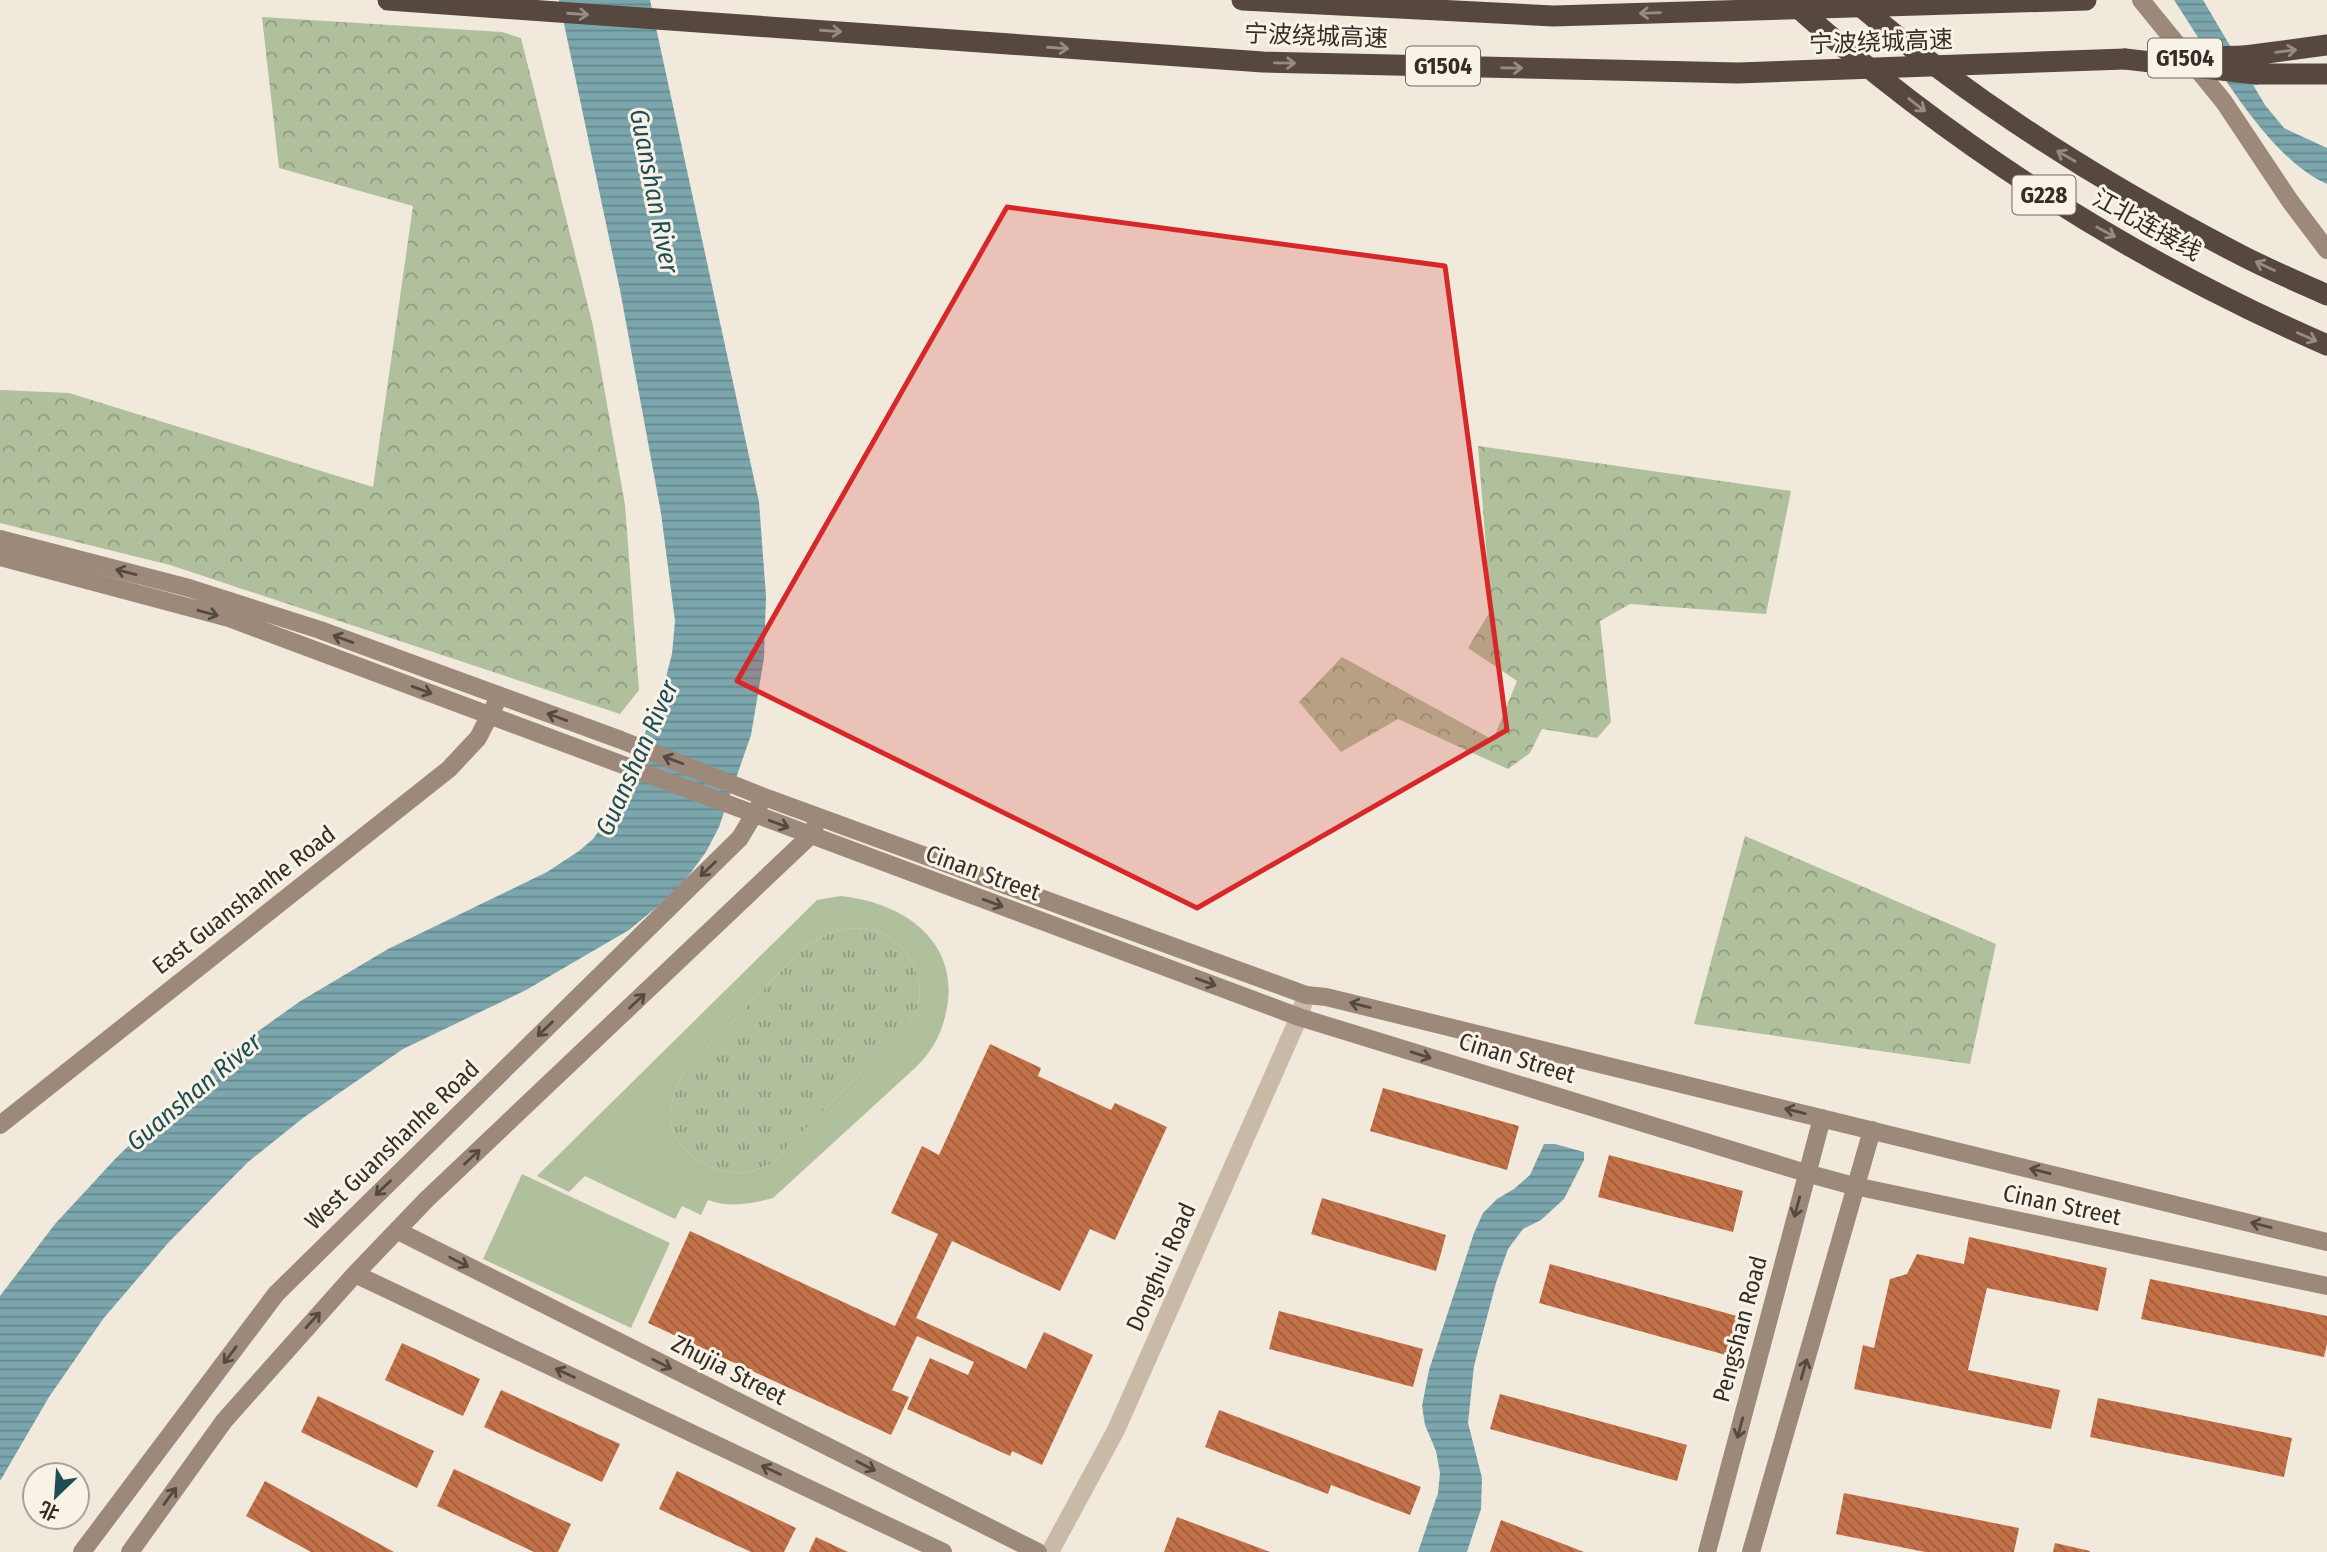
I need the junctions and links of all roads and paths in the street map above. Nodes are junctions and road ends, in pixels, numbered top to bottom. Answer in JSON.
{"nodes":[{"id":1,"x":388,"y":0,"type":"edge"},
{"id":2,"x":1242,"y":0,"type":"edge"},
{"id":3,"x":1789,"y":0,"type":"edge"},
{"id":4,"x":1853,"y":0,"type":"edge"},
{"id":5,"x":2086,"y":0,"type":"edge"},
{"id":6,"x":2141,"y":0,"type":"edge"},
{"id":7,"x":2327,"y":45,"type":"edge"},
{"id":8,"x":2250,"y":65,"type":"junction"},
{"id":9,"x":2327,"y":74,"type":"edge"},
{"id":10,"x":2327,"y":250,"type":"edge"},
{"id":11,"x":2327,"y":295,"type":"edge"},
{"id":12,"x":2327,"y":345,"type":"edge"},
{"id":13,"x":0,"y":539,"type":"edge"},
{"id":14,"x":0,"y":558,"type":"edge"},
{"id":15,"x":498,"y":695,"type":"junction"},
{"id":16,"x":491,"y":715,"type":"junction"},
{"id":17,"x":764,"y":797,"type":"junction"},
{"id":18,"x":754,"y":815,"type":"junction"},
{"id":19,"x":820,"y":817,"type":"junction"},
{"id":20,"x":811,"y":835,"type":"junction"},
{"id":21,"x":1306,"y":995,"type":"junction"},
{"id":22,"x":1299,"y":1017,"type":"junction"},
{"id":23,"x":1822,"y":1118,"type":"junction"},
{"id":24,"x":0,"y":1125,"type":"edge"},
{"id":25,"x":1872,"y":1130,"type":"junction"},
{"id":26,"x":1806,"y":1173,"type":"junction"},
{"id":27,"x":1856,"y":1186,"type":"junction"},
{"id":28,"x":398,"y":1231,"type":"junction"},
{"id":29,"x":2327,"y":1242,"type":"edge"},
{"id":30,"x":355,"y":1274,"type":"junction"},
{"id":31,"x":2327,"y":1286,"type":"edge"},
{"id":32,"x":82,"y":1552,"type":"edge"},
{"id":33,"x":130,"y":1552,"type":"edge"},
{"id":34,"x":943,"y":1552,"type":"edge"},
{"id":35,"x":1038,"y":1552,"type":"edge"},
{"id":36,"x":1050,"y":1552,"type":"edge"},
{"id":37,"x":1707,"y":1552,"type":"edge"},
{"id":38,"x":1751,"y":1552,"type":"edge"}],
"edges":[{"from":1,"to":8,"type":"highway","name":"宁波绕城高速","number":"G1504","one_way":true,"bridge":true},
{"from":5,"to":2,"type":"highway","name":"宁波绕城高速","number":"G1504","one_way":true},
{"from":3,"to":12,"type":"highway","name":"江北连接线","number":"G228","one_way":true,"bridge":true},
{"from":11,"to":4,"type":"highway","name":"江北连接线","number":"G228","one_way":true,"bridge":true},
{"from":6,"to":10,"type":"street"},
{"from":8,"to":7,"type":"highway","number":"G1504","one_way":true},
{"from":8,"to":9,"type":"highway"},
{"from":15,"to":13,"type":"street","name":"Cinan Street","one_way":true},
{"from":14,"to":16,"type":"street","name":"Cinan Street","one_way":true},
{"from":15,"to":16,"type":"street","name":"East Guanshanhe Road"},
{"from":17,"to":15,"type":"street","name":"Cinan Street","one_way":true},
{"from":16,"to":18,"type":"street","name":"Cinan Street"},
{"from":16,"to":24,"type":"street","name":"East Guanshanhe Road"},
{"from":17,"to":18,"type":"street","name":"West Guanshanhe Road"},
{"from":17,"to":19,"type":"street","name":"Cinan Street"},
{"from":18,"to":20,"type":"street","name":"Cinan Street","one_way":true},
{"from":18,"to":32,"type":"street","name":"West Guanshanhe Road","one_way":true},
{"from":19,"to":20,"type":"street"},
{"from":19,"to":21,"type":"street","name":"Cinan Street"},
{"from":20,"to":22,"type":"street","name":"Cinan Street","one_way":true},
{"from":28,"to":20,"type":"street","one_way":true},
{"from":21,"to":22,"type":"street","name":"Donghui Road"},
{"from":23,"to":21,"type":"street","name":"Cinan Street","one_way":true},
{"from":22,"to":26,"type":"street","name":"Cinan Street","one_way":true},
{"from":22,"to":36,"type":"street","name":"Donghui Road"},
{"from":23,"to":25,"type":"street","name":"Cinan Street"},
{"from":23,"to":26,"type":"street","name":"Pengshan Road"},
{"from":25,"to":27,"type":"street"},
{"from":29,"to":25,"type":"street","name":"Cinan Street","one_way":true},
{"from":26,"to":27,"type":"street","name":"Cinan Street"},
{"from":26,"to":37,"type":"street","name":"Pengshan Road","one_way":true},
{"from":27,"to":31,"type":"street","name":"Cinan Street"},
{"from":38,"to":27,"type":"street","one_way":true},
{"from":28,"to":30,"type":"street"},
{"from":28,"to":35,"type":"street","name":"Zhujia Street","one_way":true},
{"from":33,"to":30,"type":"street","one_way":true},
{"from":34,"to":30,"type":"street","one_way":true}]}
